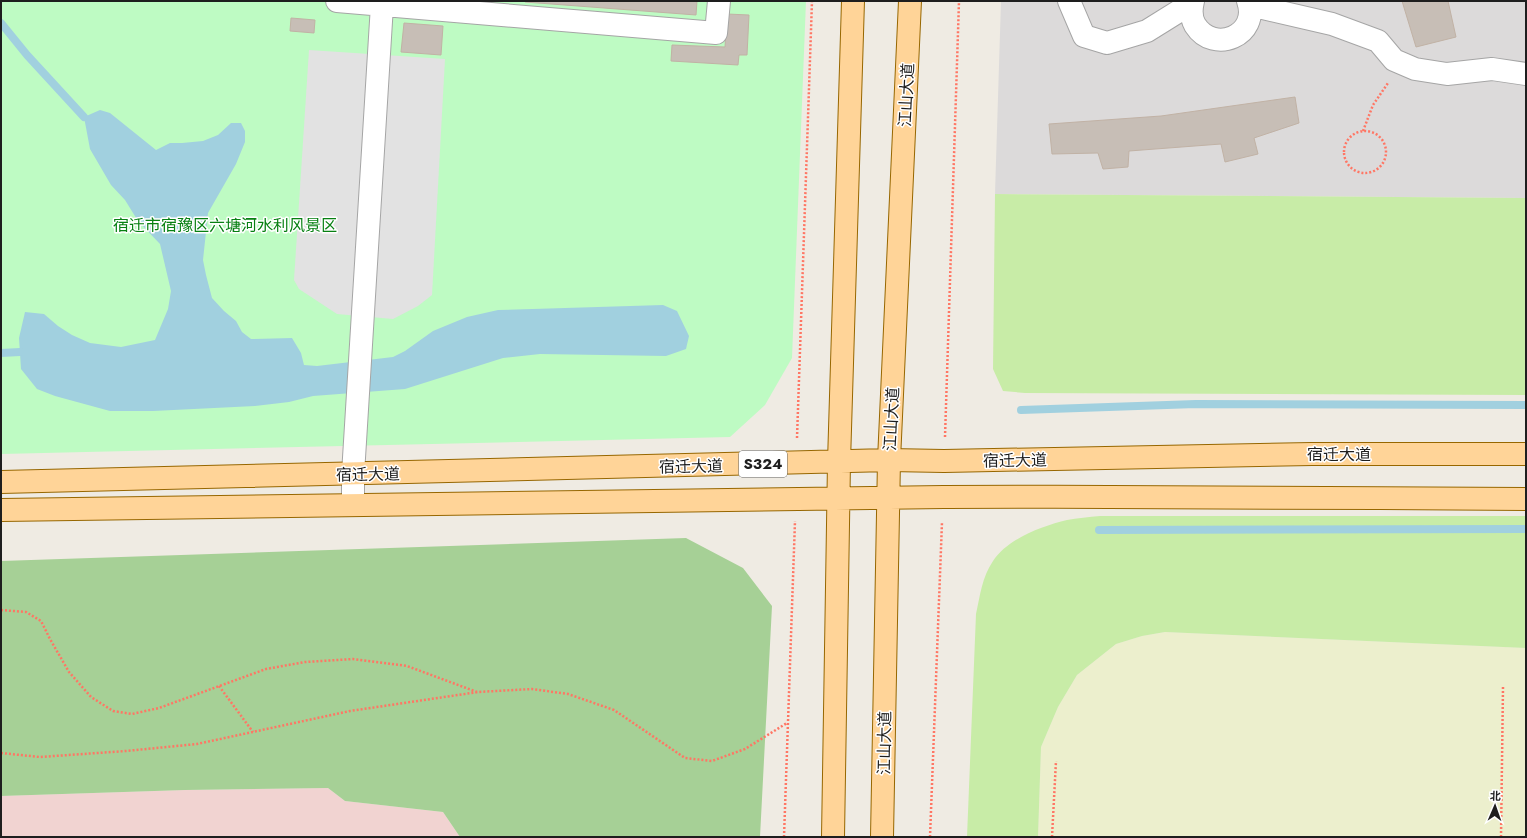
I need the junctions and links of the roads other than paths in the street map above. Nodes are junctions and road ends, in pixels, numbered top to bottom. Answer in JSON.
{"nodes":[{"id":1,"x":337,"y":1,"type":"edge"},
{"id":2,"x":719,"y":1,"type":"edge"},
{"id":3,"x":853,"y":1,"type":"edge"},
{"id":4,"x":910,"y":1,"type":"edge"},
{"id":5,"x":1069,"y":1,"type":"edge"},
{"id":6,"x":1193,"y":2,"type":"edge"},
{"id":7,"x":1249,"y":3,"type":"edge"},
{"id":8,"x":382,"y":5,"type":"junction"},
{"id":9,"x":1526,"y":74,"type":"edge"},
{"id":10,"x":1526,"y":454,"type":"edge"},
{"id":11,"x":889,"y":460,"type":"junction"},
{"id":12,"x":839,"y":462,"type":"junction"},
{"id":13,"x":353,"y":474,"type":"junction"},
{"id":14,"x":1,"y":482,"type":"edge"},
{"id":15,"x":839,"y":498,"type":"junction"},
{"id":16,"x":889,"y":498,"type":"junction"},
{"id":17,"x":1526,"y":499,"type":"edge"},
{"id":18,"x":353,"y":504,"type":"junction"},
{"id":19,"x":1,"y":510,"type":"edge"},
{"id":20,"x":833,"y":837,"type":"edge"},
{"id":21,"x":882,"y":837,"type":"edge"}],
"edges":[{"from":1,"to":8,"type":"lane"},
{"from":2,"to":8,"type":"lane"},
{"from":3,"to":12,"type":"main road"},
{"from":4,"to":11,"type":"main road","name":"江山大道"},
{"from":5,"to":6,"type":"lane"},
{"from":6,"to":7,"type":"lane"},
{"from":7,"to":9,"type":"lane"},
{"from":8,"to":13,"type":"lane"},
{"from":10,"to":11,"type":"main road","name":"宿迁大道","number":"S324"},
{"from":11,"to":12,"type":"main road","name":"宿迁大道","number":"S324"},
{"from":11,"to":16,"type":"main road","name":"江山大道"},
{"from":12,"to":13,"type":"main road","name":"宿迁大道","number":"S324"},
{"from":12,"to":15,"type":"main road"},
{"from":13,"to":14,"type":"main road","name":"宿迁大道","number":"S324"},
{"from":13,"to":18,"type":"lane"},
{"from":15,"to":16,"type":"main road","name":"宿迁大道","number":"S324"},
{"from":15,"to":18,"type":"main road","name":"宿迁大道","number":"S324"},
{"from":15,"to":20,"type":"main road"},
{"from":16,"to":17,"type":"main road","name":"宿迁大道","number":"S324"},
{"from":16,"to":21,"type":"main road","name":"江山大道"},
{"from":18,"to":19,"type":"main road","name":"宿迁大道","number":"S324"}]}
